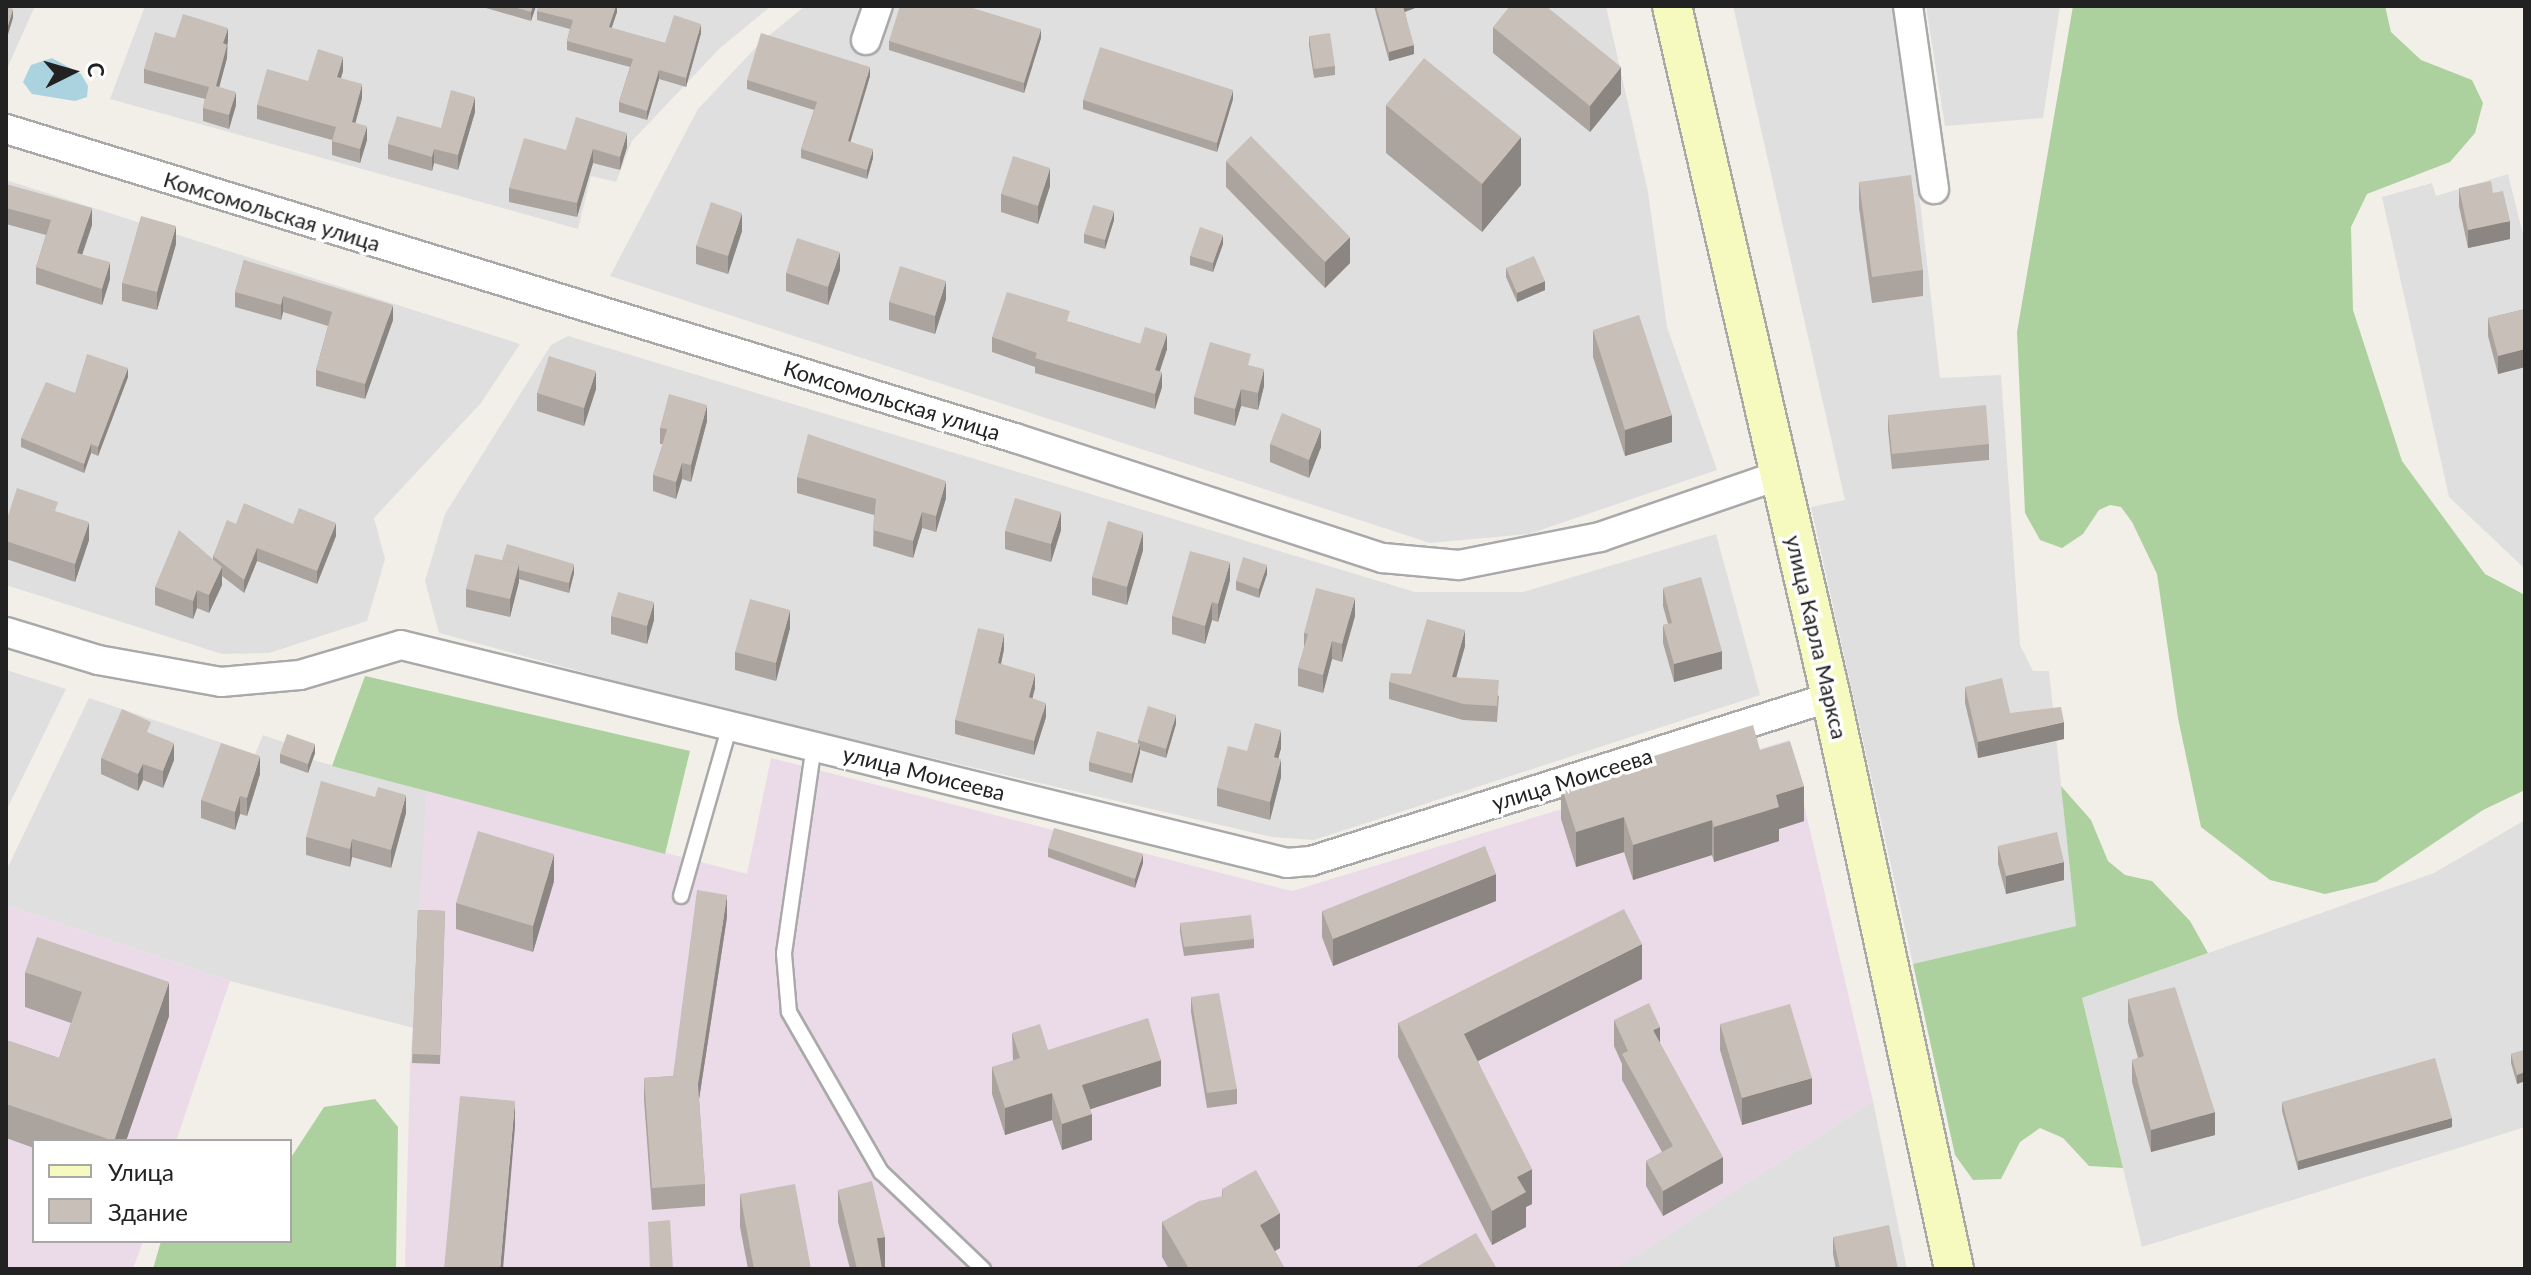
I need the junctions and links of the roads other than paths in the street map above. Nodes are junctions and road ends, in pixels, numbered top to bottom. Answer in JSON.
{"nodes":[{"id":1,"x":878,"y":6,"type":"edge"},
{"id":2,"x":1672,"y":6,"type":"edge"},
{"id":3,"x":1908,"y":6,"type":"edge"},
{"id":4,"x":866,"y":40,"type":"dead end"},
{"id":5,"x":6,"y":129,"type":"edge"},
{"id":6,"x":1934,"y":189,"type":"dead end"},
{"id":7,"x":1780,"y":475,"type":"junction"},
{"id":8,"x":6,"y":632,"type":"edge"},
{"id":9,"x":1831,"y":697,"type":"junction"},
{"id":10,"x":730,"y":725,"type":"junction"},
{"id":11,"x":814,"y":745,"type":"junction"},
{"id":12,"x":681,"y":896,"type":"dead end"},
{"id":13,"x":983,"y":1269,"type":"edge"},
{"id":14,"x":1954,"y":1269,"type":"edge"}],
"edges":[{"from":1,"to":4,"type":"street"},
{"from":2,"to":7,"type":"street","name":"улица Карла Маркса"},
{"from":3,"to":6,"type":"street"},
{"from":5,"to":7,"type":"street","name":"Комсомольская улица"},
{"from":7,"to":9,"type":"street","name":"улица Карла Маркса"},
{"from":8,"to":10,"type":"street","name":"улица Моисеева"},
{"from":9,"to":11,"type":"street","name":"улица Моисеева"},
{"from":9,"to":14,"type":"street","name":"улица Карла Маркса"},
{"from":10,"to":11,"type":"street","name":"улица Моисеева"},
{"from":10,"to":12,"type":"lane"},
{"from":11,"to":13,"type":"lane"}]}
